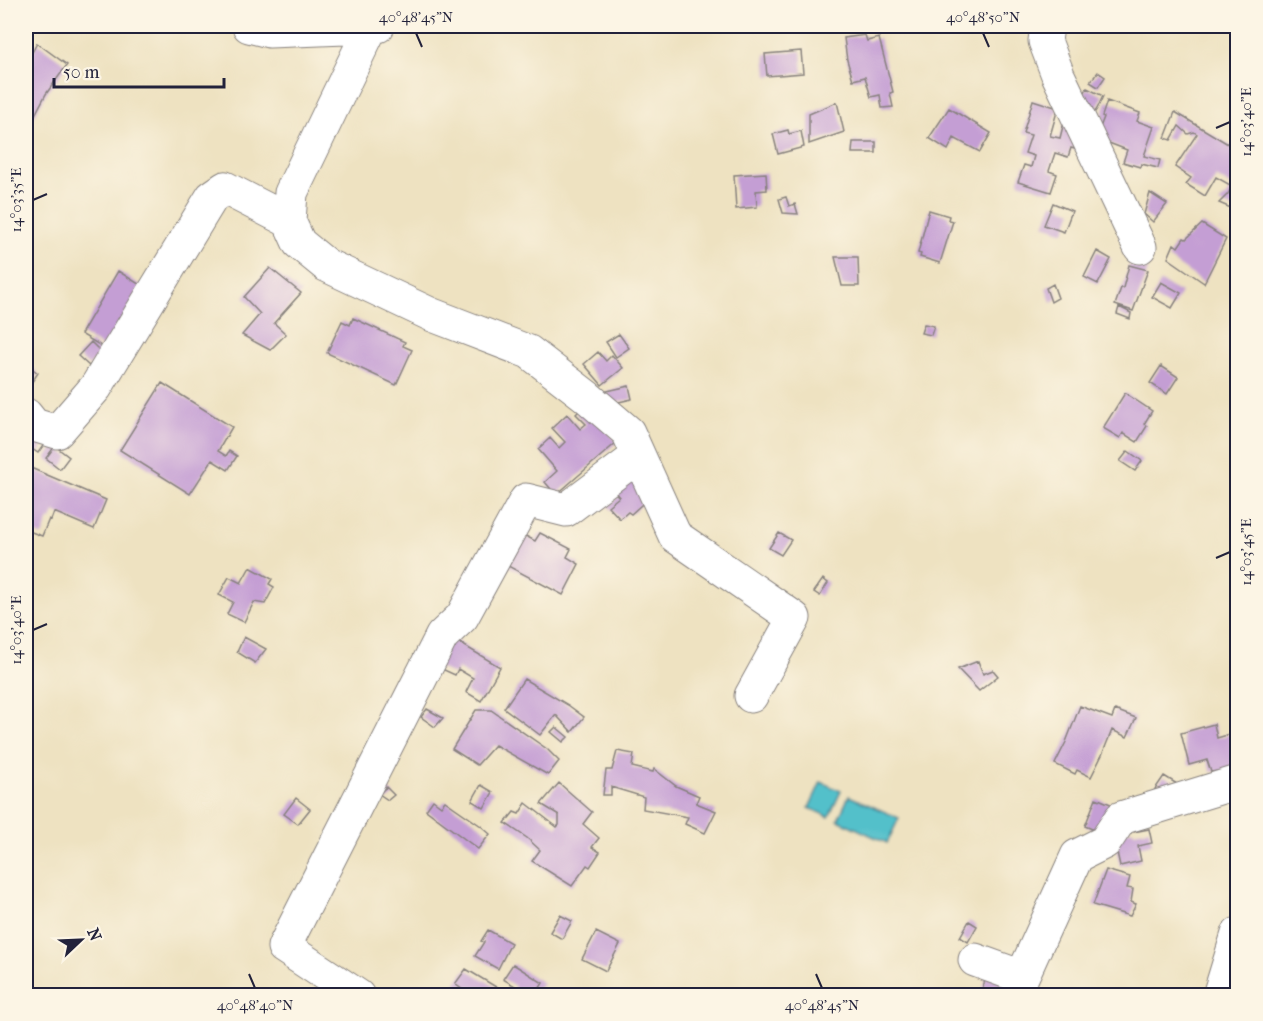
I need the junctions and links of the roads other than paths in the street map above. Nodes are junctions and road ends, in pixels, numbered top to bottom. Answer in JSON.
{"nodes":[{"id":1,"x":249,"y":26,"type":"edge"},
{"id":2,"x":374,"y":26,"type":"edge"},
{"id":3,"x":1047,"y":26,"type":"edge"},
{"id":4,"x":288,"y":221,"type":"junction"},
{"id":5,"x":1140,"y":247,"type":"dead end"},
{"id":6,"x":26,"y":415,"type":"edge"},
{"id":7,"x":638,"y":456,"type":"junction"},
{"id":8,"x":751,"y":696,"type":"dead end"},
{"id":9,"x":1238,"y":782,"type":"edge"},
{"id":10,"x":1238,"y":934,"type":"edge"},
{"id":11,"x":975,"y":960,"type":"dead end"},
{"id":12,"x":358,"y":996,"type":"edge"},
{"id":13,"x":1219,"y":996,"type":"edge"}],
"edges":[{"from":1,"to":2,"type":"street"},
{"from":2,"to":4,"type":"street"},
{"from":3,"to":5,"type":"street"},
{"from":4,"to":6,"type":"street"},
{"from":4,"to":7,"type":"street"},
{"from":7,"to":8,"type":"street"},
{"from":7,"to":12,"type":"street"},
{"from":9,"to":11,"type":"street"},
{"from":10,"to":13,"type":"street"}]}
